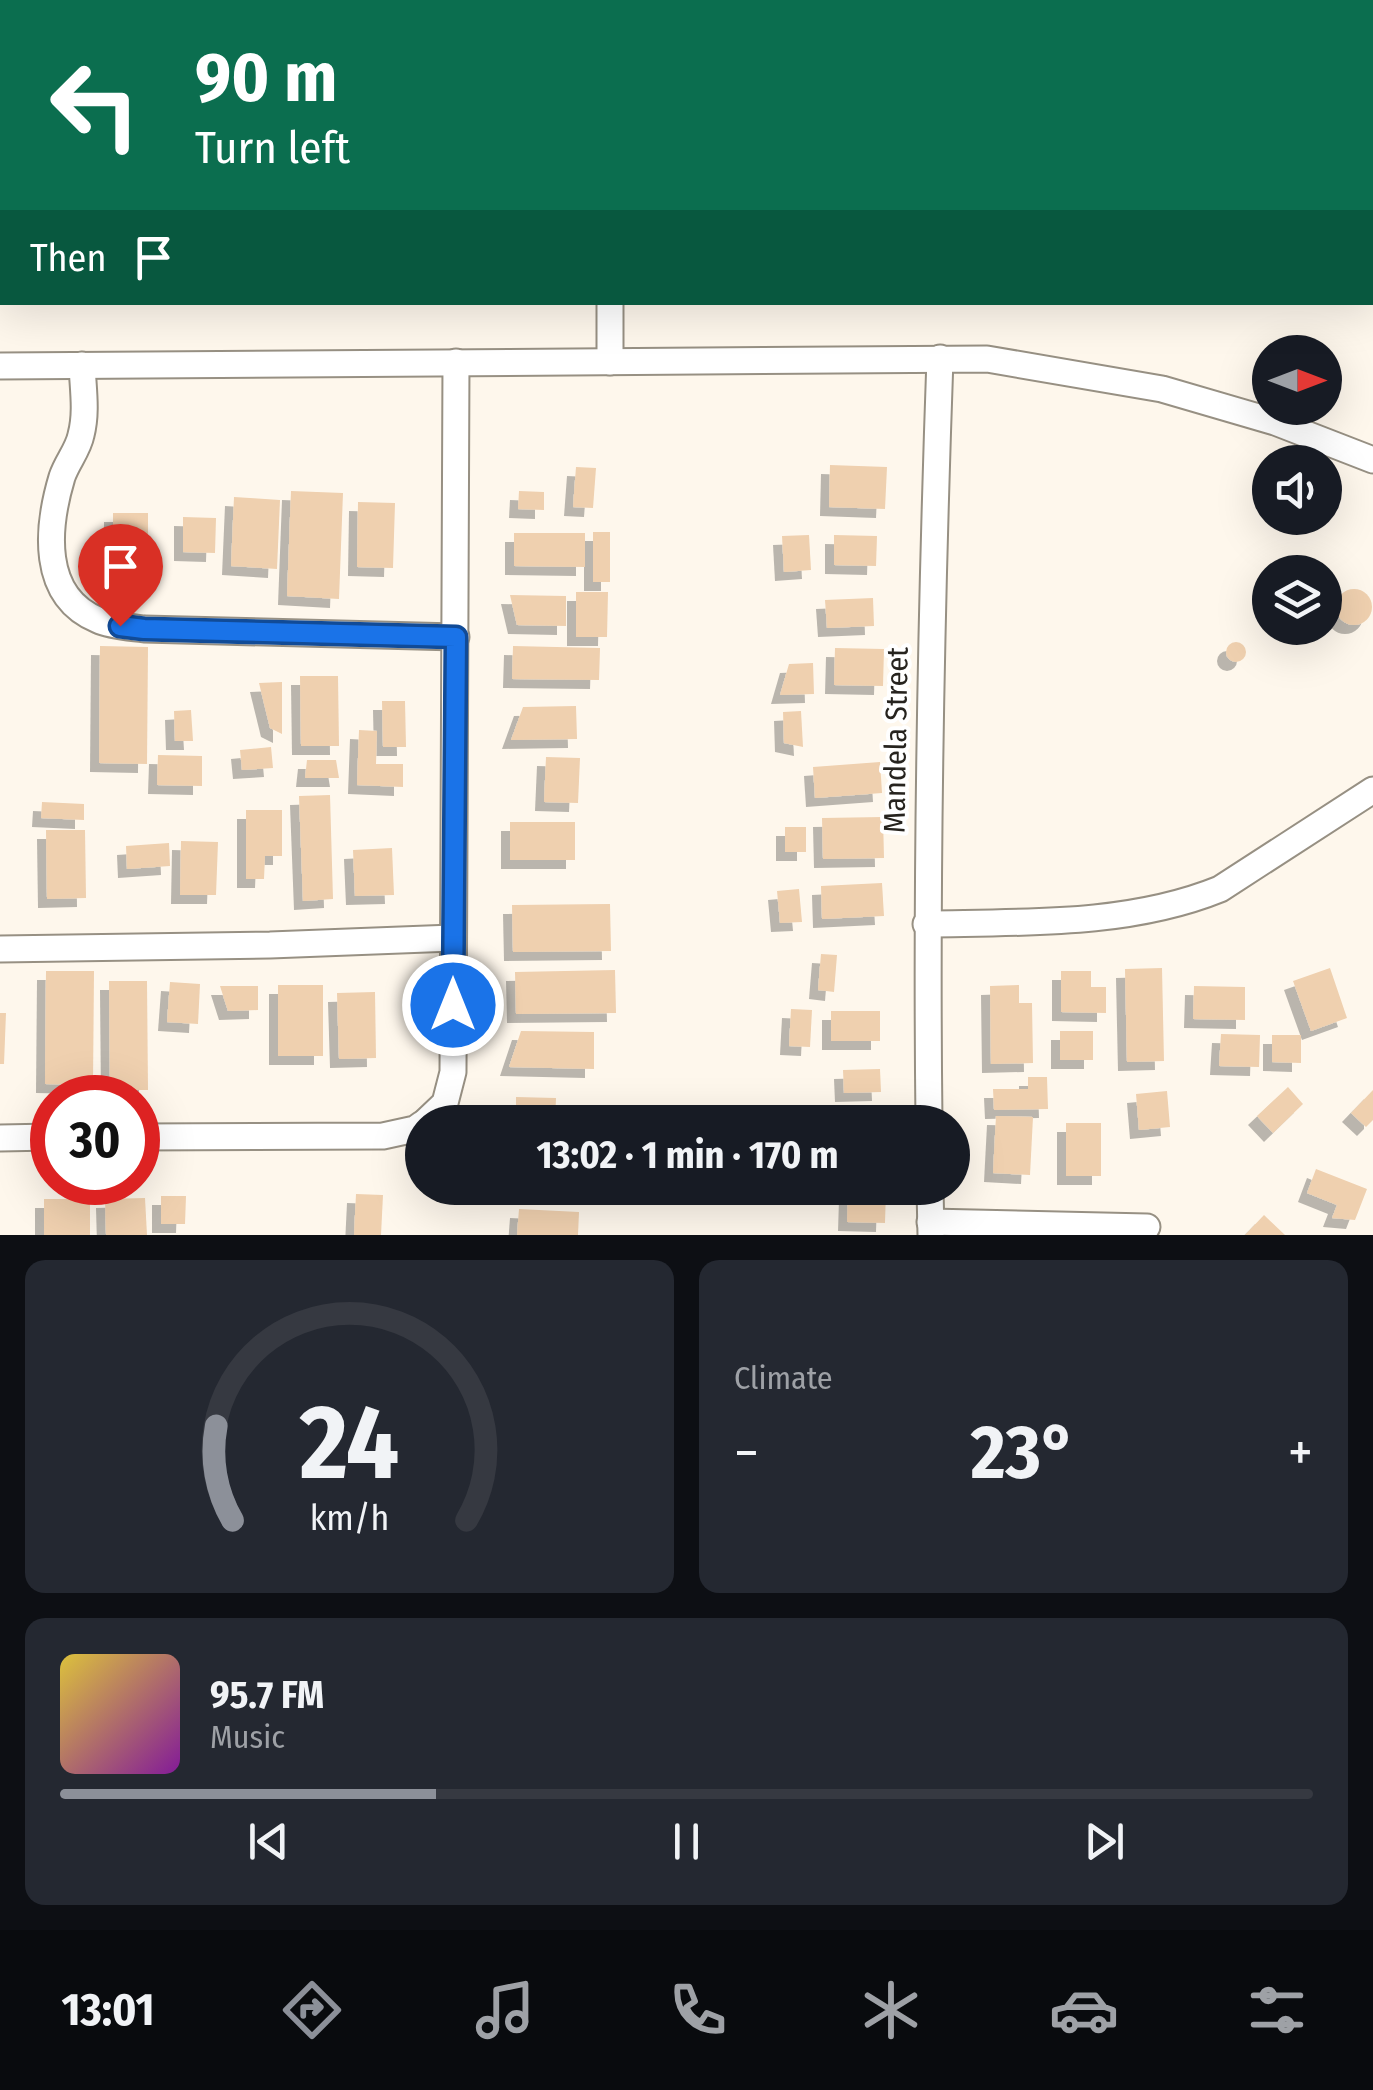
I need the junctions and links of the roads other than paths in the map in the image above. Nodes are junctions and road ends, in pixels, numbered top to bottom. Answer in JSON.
{"nodes":[{"id":1,"x":610,"y":305,"type":"edge"},
{"id":2,"x":940,"y":358,"type":"junction"},
{"id":3,"x":456,"y":362,"type":"junction"},
{"id":4,"x":610,"y":362,"type":"junction"},
{"id":5,"x":0,"y":366,"type":"edge"},
{"id":6,"x":82,"y":366,"type":"junction"},
{"id":7,"x":1373,"y":460,"type":"edge"},
{"id":8,"x":456,"y":637,"type":"junction"},
{"id":9,"x":1373,"y":790,"type":"edge"},
{"id":10,"x":926,"y":924,"type":"junction"},
{"id":11,"x":453,"y":938,"type":"junction"},
{"id":12,"x":0,"y":949,"type":"edge"},
{"id":13,"x":444,"y":1105,"type":"edge"},
{"id":14,"x":929,"y":1105,"type":"edge"},
{"id":15,"x":405,"y":1132,"type":"edge"},
{"id":16,"x":160,"y":1137,"type":"edge"},
{"id":17,"x":0,"y":1138,"type":"edge"},
{"id":18,"x":30,"y":1138,"type":"edge"},
{"id":19,"x":1147,"y":1227,"type":"dead end"},
{"id":20,"x":931,"y":1228,"type":"edge"}],
"edges":[{"from":1,"to":4,"type":"street"},
{"from":2,"to":4,"type":"street"},
{"from":2,"to":7,"type":"street"},
{"from":2,"to":10,"type":"street","name":"Mandela Street"},
{"from":3,"to":4,"type":"street"},
{"from":3,"to":6,"type":"street"},
{"from":3,"to":8,"type":"street"},
{"from":5,"to":6,"type":"street"},
{"from":6,"to":8,"type":"street"},
{"from":8,"to":11,"type":"street"},
{"from":9,"to":10,"type":"street"},
{"from":10,"to":14,"type":"street","name":"Mandela Street"},
{"from":11,"to":12,"type":"street"},
{"from":11,"to":13,"type":"street"},
{"from":15,"to":16,"type":"street"},
{"from":17,"to":18,"type":"street"},
{"from":19,"to":20,"type":"street"}]}
